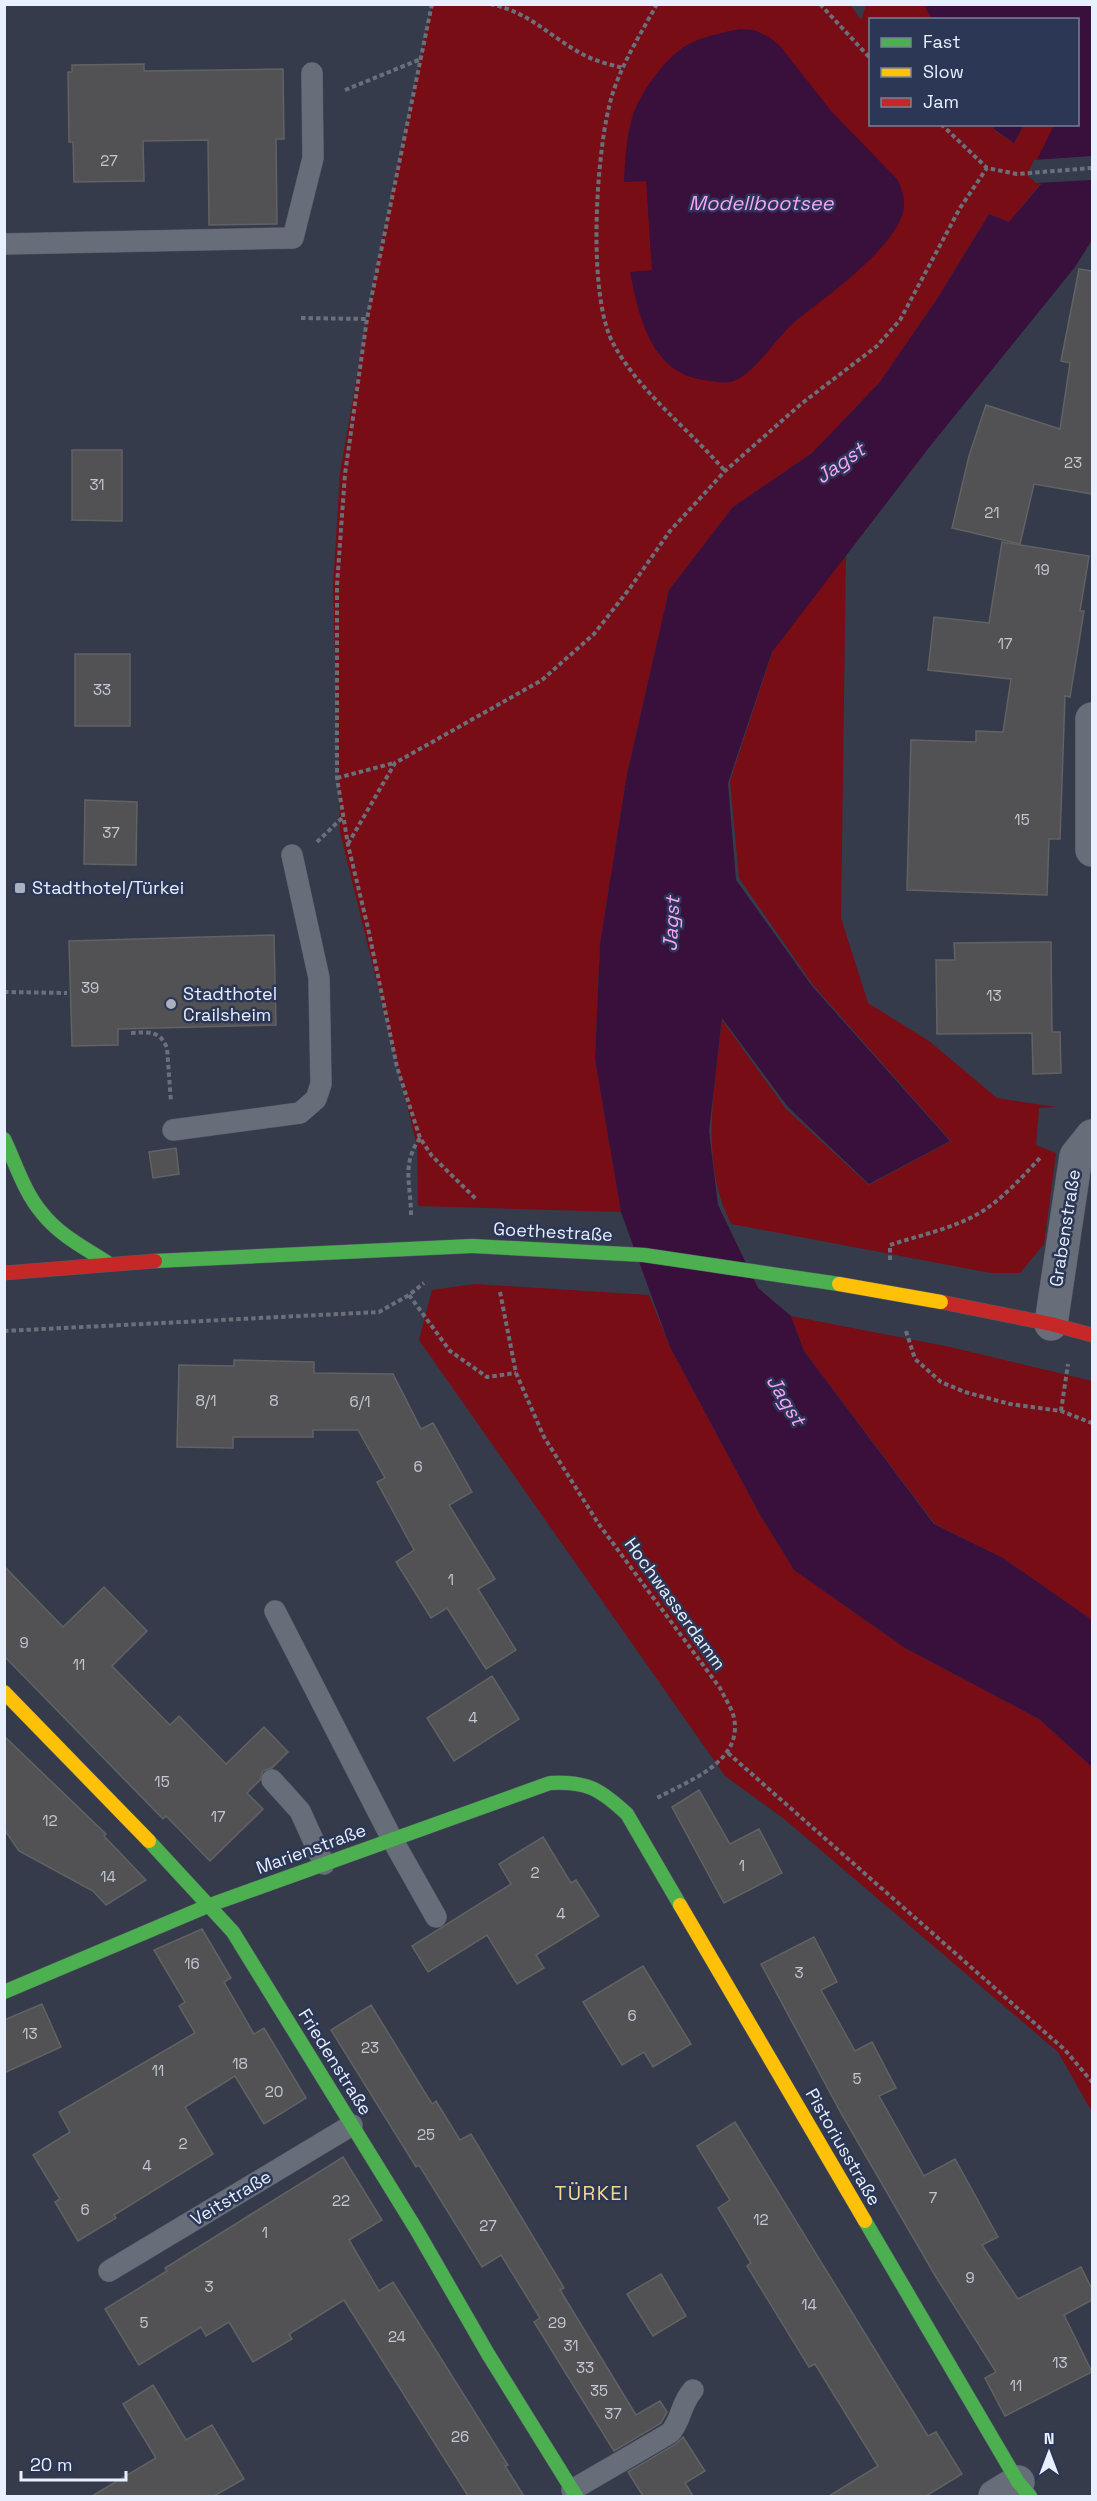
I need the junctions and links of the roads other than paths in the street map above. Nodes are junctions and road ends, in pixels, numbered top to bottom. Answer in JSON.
{"nodes":[{"id":1,"x":312,"y":74,"type":"dead end"},
{"id":2,"x":4,"y":244,"type":"edge"},
{"id":3,"x":1092,"y":719,"type":"edge"},
{"id":4,"x":1092,"y":802,"type":"edge"},
{"id":5,"x":1092,"y":850,"type":"edge"},
{"id":6,"x":292,"y":855,"type":"road end"},
{"id":7,"x":173,"y":1130,"type":"road end"},
{"id":8,"x":1092,"y":1136,"type":"edge"},
{"id":9,"x":4,"y":1139,"type":"edge"},
{"id":10,"x":108,"y":1263,"type":"junction"},
{"id":11,"x":4,"y":1273,"type":"edge"},
{"id":12,"x":1062,"y":1328,"type":"junction"},
{"id":13,"x":1092,"y":1335,"type":"edge"},
{"id":14,"x":275,"y":1611,"type":"dead end"},
{"id":15,"x":4,"y":1692,"type":"edge"},
{"id":16,"x":272,"y":1780,"type":"dead end"},
{"id":17,"x":627,"y":1814,"type":"joint"},
{"id":18,"x":392,"y":1839,"type":"junction"},
{"id":19,"x":324,"y":1864,"type":"junction"},
{"id":20,"x":210,"y":1905,"type":"junction"},
{"id":21,"x":436,"y":1917,"type":"dead end"},
{"id":22,"x":4,"y":1992,"type":"edge"},
{"id":23,"x":352,"y":2125,"type":"junction"},
{"id":24,"x":109,"y":2271,"type":"dead end"},
{"id":25,"x":693,"y":2390,"type":"dead end"},
{"id":26,"x":1015,"y":2492,"type":"edge"},
{"id":27,"x":574,"y":2493,"type":"edge"}],
"edges":[{"from":1,"to":2,"type":"lane"},
{"from":3,"to":4,"type":"street"},
{"from":4,"to":5,"type":"street"},
{"from":6,"to":7,"type":"lane"},
{"from":8,"to":12,"type":"street","name":"Grabenstraße"},
{"from":9,"to":10,"type":"street"},
{"from":10,"to":11,"type":"street","name":"Goethestraße"},
{"from":10,"to":12,"type":"street","name":"Goethestraße","bridge":true},
{"from":12,"to":13,"type":"street","name":"Goethestraße"},
{"from":14,"to":18,"type":"lane"},
{"from":15,"to":20,"type":"street","name":"Friedenstraße"},
{"from":16,"to":19,"type":"lane"},
{"from":17,"to":18,"type":"street","name":"Marienstraße"},
{"from":17,"to":26,"type":"street","name":"Pistoriusstraße"},
{"from":18,"to":19,"type":"street","name":"Marienstraße"},
{"from":18,"to":21,"type":"lane"},
{"from":19,"to":20,"type":"street","name":"Marienstraße"},
{"from":20,"to":22,"type":"street","name":"Marienstraße"},
{"from":20,"to":23,"type":"street","name":"Friedenstraße"},
{"from":23,"to":24,"type":"lane","name":"Veitstraße"},
{"from":23,"to":27,"type":"street","name":"Friedenstraße"},
{"from":25,"to":27,"type":"lane"}]}
